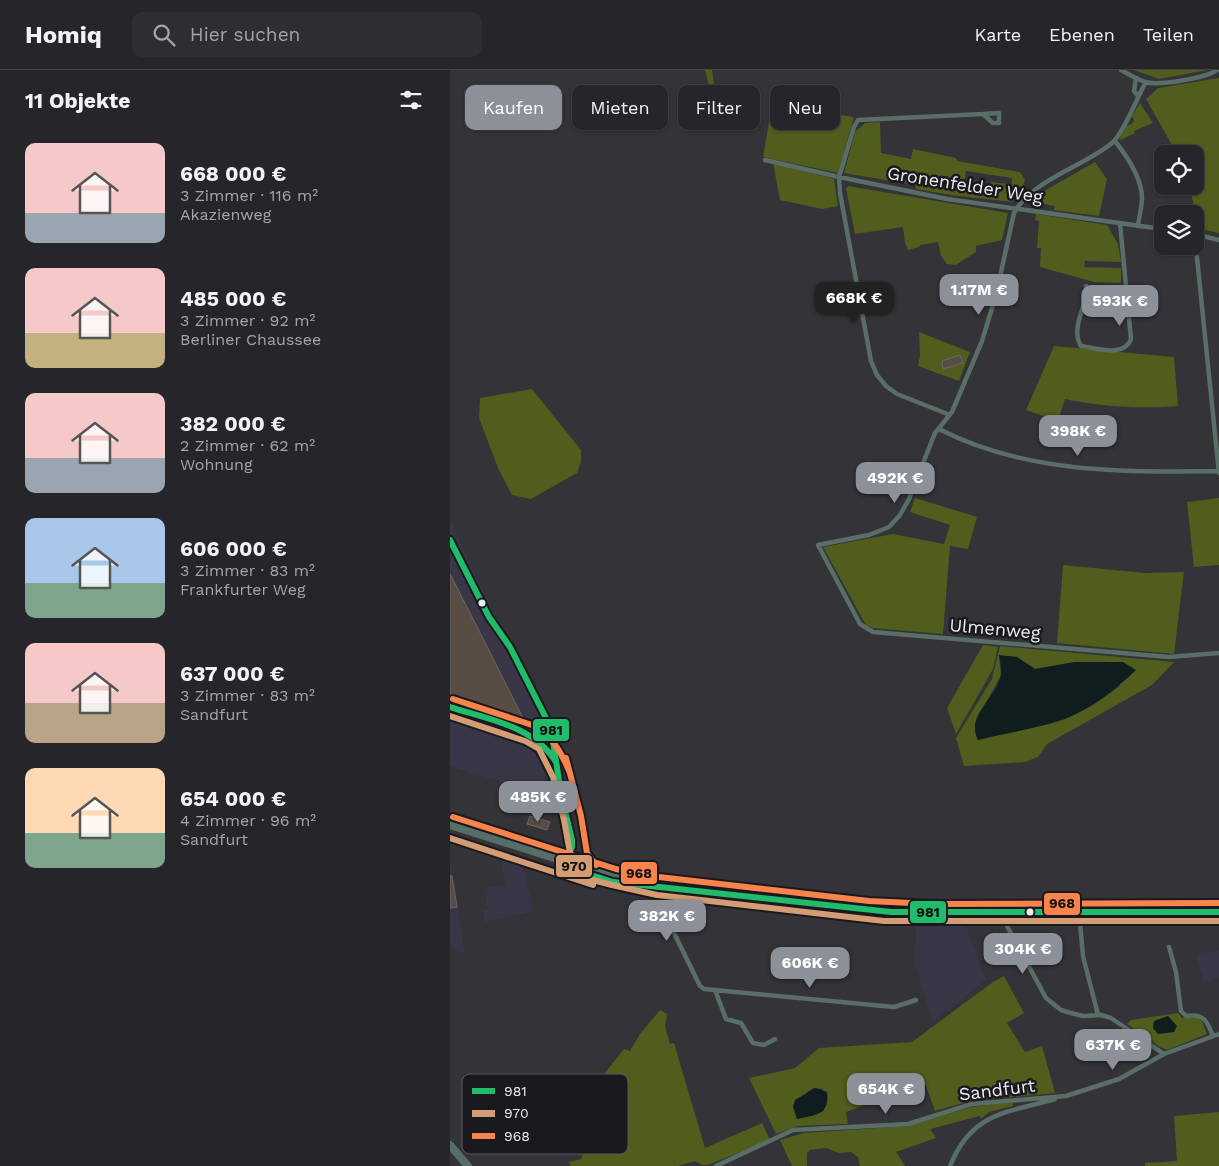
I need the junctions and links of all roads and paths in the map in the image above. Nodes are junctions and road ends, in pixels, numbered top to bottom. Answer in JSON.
{"nodes":[{"id":1,"x":1120,"y":70,"type":"edge"},
{"id":2,"x":1217,"y":70,"type":"edge"},
{"id":3,"x":1136,"y":78,"type":"junction"},
{"id":4,"x":1146,"y":82,"type":"junction"},
{"id":5,"x":1138,"y":96,"type":"junction"},
{"id":6,"x":983,"y":114,"type":"dead end"},
{"id":7,"x":1115,"y":141,"type":"junction"},
{"id":8,"x":765,"y":160,"type":"dead end"},
{"id":9,"x":839,"y":177,"type":"junction"},
{"id":10,"x":1017,"y":208,"type":"junction"},
{"id":11,"x":1120,"y":223,"type":"junction"},
{"id":12,"x":1138,"y":226,"type":"junction"},
{"id":13,"x":1154,"y":228,"type":"edge"},
{"id":14,"x":1204,"y":236,"type":"edge"},
{"id":15,"x":1219,"y":240,"type":"edge"},
{"id":16,"x":1197,"y":255,"type":"edge"},
{"id":17,"x":1086,"y":286,"type":"dead end"},
{"id":18,"x":950,"y":415,"type":"junction"},
{"id":19,"x":938,"y":429,"type":"junction"},
{"id":20,"x":1219,"y":472,"type":"edge"},
{"id":21,"x":1219,"y":653,"type":"edge"},
{"id":22,"x":450,"y":825,"type":"edge"},
{"id":23,"x":450,"y":829,"type":"edge"},
{"id":24,"x":652,"y":887,"type":"junction"},
{"id":25,"x":1079,"y":912,"type":"junction"},
{"id":26,"x":1219,"y":912,"type":"edge"},
{"id":27,"x":1005,"y":913,"type":"junction"},
{"id":28,"x":1169,"y":947,"type":"dead end"},
{"id":29,"x":714,"y":990,"type":"junction"},
{"id":30,"x":916,"y":1000,"type":"dead end"},
{"id":31,"x":1098,"y":1015,"type":"junction"},
{"id":32,"x":1219,"y":1034,"type":"edge"},
{"id":33,"x":1212,"y":1036,"type":"junction"},
{"id":34,"x":775,"y":1039,"type":"dead end"},
{"id":35,"x":1164,"y":1054,"type":"junction"},
{"id":36,"x":1066,"y":1096,"type":"junction"},
{"id":37,"x":450,"y":1145,"type":"edge"},
{"id":38,"x":468,"y":1166,"type":"edge"},
{"id":39,"x":716,"y":1166,"type":"edge"},
{"id":40,"x":950,"y":1166,"type":"edge"}],
"edges":[{"from":1,"to":3,"type":"street"},
{"from":2,"to":4,"type":"street"},
{"from":3,"to":4,"type":"street"},
{"from":3,"to":5,"type":"street"},
{"from":4,"to":5,"type":"street"},
{"from":5,"to":7,"type":"street"},
{"from":6,"to":9,"type":"street"},
{"from":7,"to":10,"type":"street"},
{"from":7,"to":12,"type":"street"},
{"from":8,"to":9,"type":"street","name":"Gronenfelder Weg"},
{"from":9,"to":10,"type":"street","name":"Gronenfelder Weg"},
{"from":9,"to":18,"type":"street"},
{"from":10,"to":11,"type":"street","name":"Gronenfelder Weg"},
{"from":10,"to":18,"type":"street"},
{"from":11,"to":12,"type":"street","name":"Gronenfelder Weg"},
{"from":11,"to":17,"type":"street"},
{"from":12,"to":13,"type":"street","name":"Gronenfelder Weg"},
{"from":14,"to":15,"type":"street"},
{"from":16,"to":20,"type":"street"},
{"from":18,"to":19,"type":"street"},
{"from":19,"to":20,"type":"street"},
{"from":19,"to":21,"type":"street","name":"Ulmenweg"},
{"from":22,"to":24,"type":"main road"},
{"from":23,"to":24,"type":"main road"},
{"from":24,"to":27,"type":"main road"},
{"from":24,"to":29,"type":"street"},
{"from":25,"to":26,"type":"main road"},
{"from":25,"to":27,"type":"main road"},
{"from":25,"to":31,"type":"street"},
{"from":27,"to":31,"type":"street"},
{"from":28,"to":33,"type":"street"},
{"from":29,"to":30,"type":"street"},
{"from":29,"to":34,"type":"street"},
{"from":31,"to":35,"type":"street"},
{"from":32,"to":33,"type":"street","name":"Sandfurt"},
{"from":33,"to":35,"type":"street","name":"Sandfurt"},
{"from":35,"to":36,"type":"street","name":"Sandfurt"},
{"from":36,"to":39,"type":"street","name":"Sandfurt"},
{"from":36,"to":40,"type":"street"},
{"from":37,"to":38,"type":"main road"}]}
